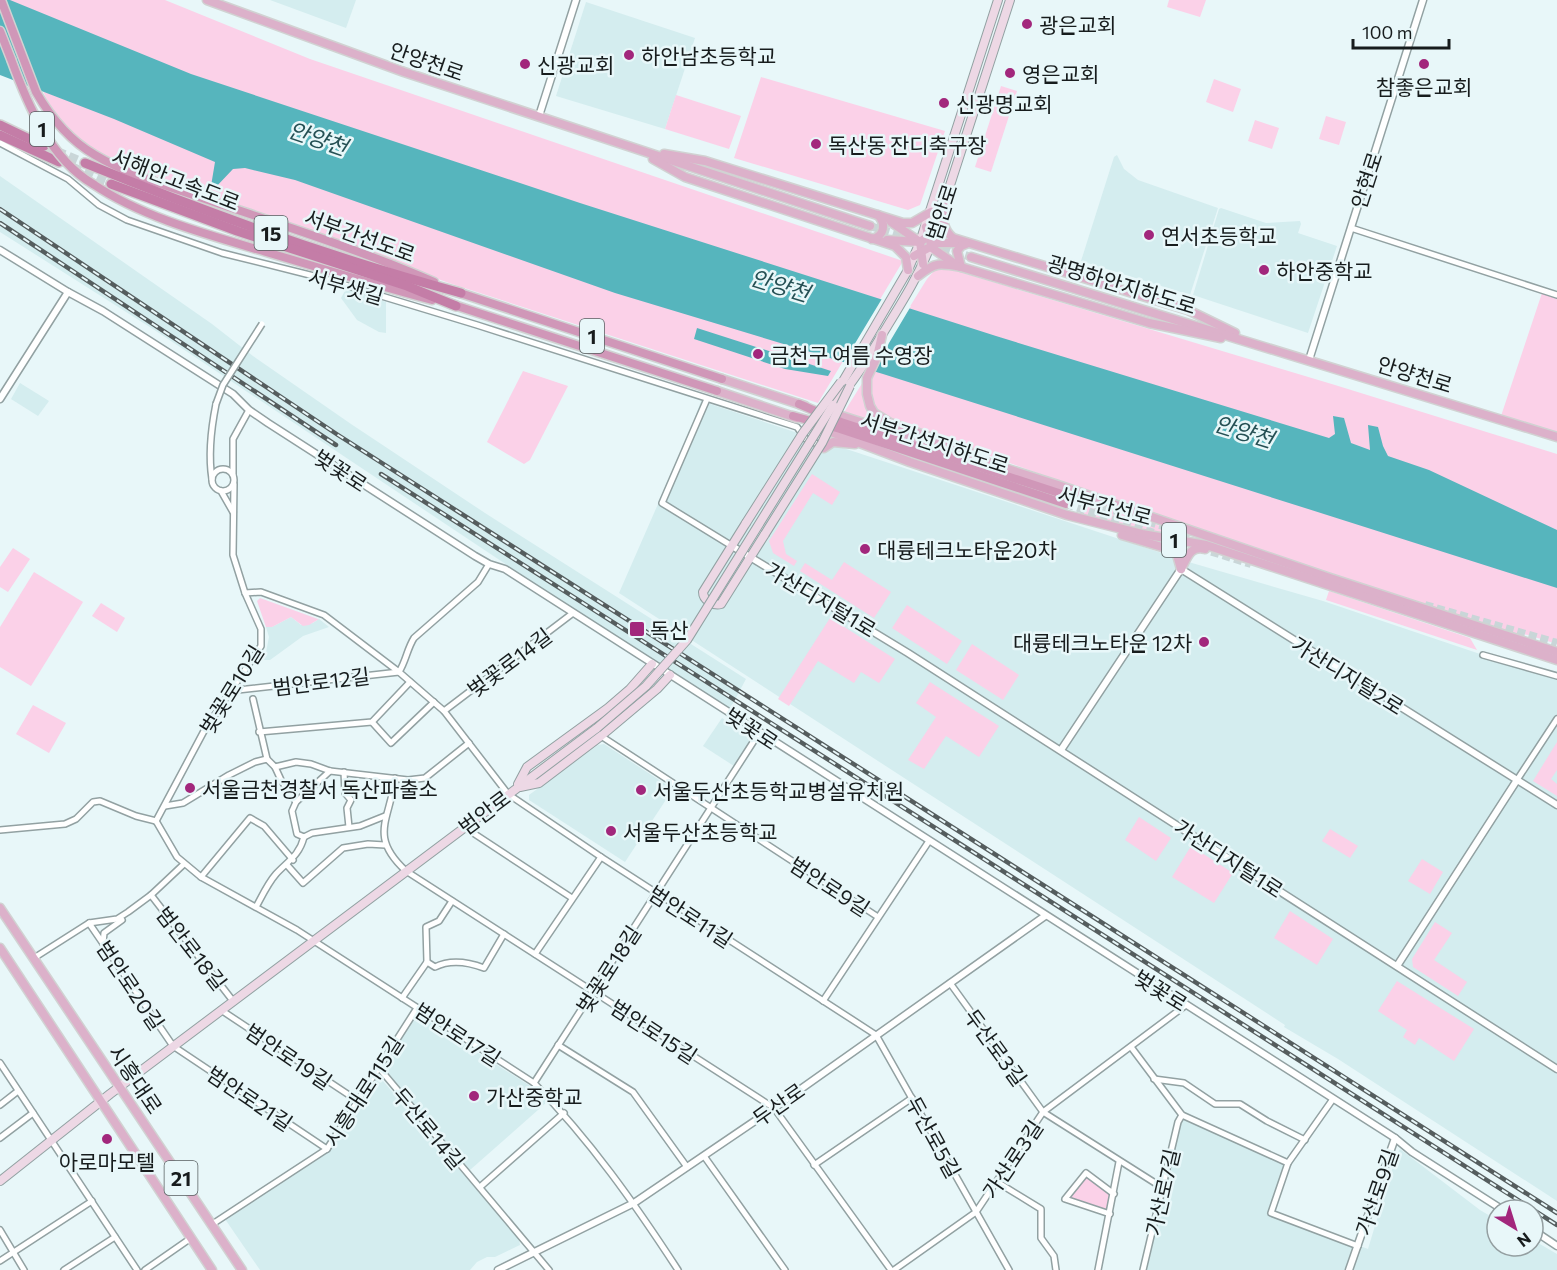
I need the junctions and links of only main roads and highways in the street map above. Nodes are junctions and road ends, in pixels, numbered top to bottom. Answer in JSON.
{"nodes":[{"id":1,"x":1,"y":0,"type":"edge"},
{"id":2,"x":207,"y":0,"type":"edge"},
{"id":3,"x":998,"y":0,"type":"edge"},
{"id":4,"x":1010,"y":0,"type":"edge"},
{"id":5,"x":0,"y":31,"type":"edge"},
{"id":6,"x":0,"y":125,"type":"edge"},
{"id":7,"x":0,"y":135,"type":"edge"},
{"id":8,"x":44,"y":146,"type":"tunnel mouth"},
{"id":9,"x":637,"y":149,"type":"junction"},
{"id":10,"x":59,"y":162,"type":"dead end"},
{"id":11,"x":85,"y":163,"type":"tunnel mouth"},
{"id":12,"x":111,"y":184,"type":"tunnel mouth"},
{"id":13,"x":943,"y":205,"type":"junction"},
{"id":14,"x":931,"y":212,"type":"junction"},
{"id":15,"x":878,"y":214,"type":"junction"},
{"id":16,"x":870,"y":226,"type":"tunnel mouth"},
{"id":17,"x":926,"y":227,"type":"joint"},
{"id":18,"x":875,"y":239,"type":"junction"},
{"id":19,"x":927,"y":241,"type":"junction"},
{"id":20,"x":969,"y":243,"type":"junction"},
{"id":21,"x":914,"y":256,"type":"joint"},
{"id":22,"x":971,"y":257,"type":"tunnel mouth"},
{"id":23,"x":923,"y":264,"type":"joint"},
{"id":24,"x":961,"y":267,"type":"junction"},
{"id":25,"x":908,"y":270,"type":"junction"},
{"id":26,"x":918,"y":276,"type":"junction"},
{"id":27,"x":461,"y":294,"type":"junction"},
{"id":28,"x":456,"y":306,"type":"junction"},
{"id":29,"x":882,"y":335,"type":"junction"},
{"id":30,"x":1263,"y":345,"type":"junction"},
{"id":31,"x":722,"y":379,"type":"joint"},
{"id":32,"x":841,"y":382,"type":"junction"},
{"id":33,"x":850,"y":386,"type":"junction"},
{"id":34,"x":717,"y":391,"type":"joint"},
{"id":35,"x":799,"y":404,"type":"junction"},
{"id":36,"x":833,"y":405,"type":"junction"},
{"id":37,"x":793,"y":416,"type":"junction"},
{"id":38,"x":1557,"y":437,"type":"edge"},
{"id":39,"x":864,"y":444,"type":"junction"},
{"id":40,"x":824,"y":447,"type":"road end"},
{"id":41,"x":1058,"y":485,"type":"junction"},
{"id":42,"x":1091,"y":522,"type":"junction"},
{"id":43,"x":1290,"y":573,"type":"junction"},
{"id":44,"x":1557,"y":652,"type":"edge"},
{"id":45,"x":1557,"y":660,"type":"edge"},
{"id":46,"x":652,"y":664,"type":"road end"},
{"id":47,"x":670,"y":675,"type":"road end"},
{"id":48,"x":516,"y":788,"type":"junction"},
{"id":49,"x":0,"y":908,"type":"edge"},
{"id":50,"x":0,"y":948,"type":"edge"},
{"id":51,"x":120,"y":1087,"type":"junction"},
{"id":52,"x":101,"y":1101,"type":"junction"},
{"id":53,"x":0,"y":1181,"type":"edge"},
{"id":54,"x":212,"y":1270,"type":"edge"},
{"id":55,"x":242,"y":1270,"type":"edge"}],
"edges":[{"from":1,"to":27,"type":"highway","name":"서부간선도로","number":"1"},
{"from":2,"to":9,"type":"main road","name":"안양천로"},
{"from":3,"to":14,"type":"main road","name":"범안로"},
{"from":4,"to":13,"type":"main road","name":"범안로"},
{"from":5,"to":28,"type":"highway","name":"서부간선도로","number":"1","bridge":true},
{"from":6,"to":8,"type":"highway"},
{"from":7,"to":10,"type":"highway"},
{"from":9,"to":15,"type":"main road"},
{"from":9,"to":16,"type":"main road"},
{"from":9,"to":18,"type":"main road"},
{"from":11,"to":27,"type":"highway","name":"서해안고속도로","number":"15"},
{"from":12,"to":28,"type":"highway","name":"서해안고속도로","number":"15"},
{"from":13,"to":19,"type":"main road","name":"범안로"},
{"from":13,"to":20,"type":"main road"},
{"from":14,"to":15,"type":"main road"},
{"from":14,"to":17,"type":"main road","name":"범안로"},
{"from":15,"to":18,"type":"main road"},
{"from":15,"to":19,"type":"main road"},
{"from":17,"to":19,"type":"main road"},
{"from":18,"to":19,"type":"main road"},
{"from":18,"to":25,"type":"main road"},
{"from":19,"to":20,"type":"main road"},
{"from":19,"to":21,"type":"main road"},
{"from":19,"to":23,"type":"main road"},
{"from":19,"to":24,"type":"main road"},
{"from":20,"to":24,"type":"main road"},
{"from":20,"to":30,"type":"main road"},
{"from":21,"to":25,"type":"main road","name":"범안로"},
{"from":22,"to":30,"type":"main road","name":"광명하안지하도로"},
{"from":23,"to":26,"type":"main road","name":"범안로"},
{"from":24,"to":26,"type":"main road"},
{"from":24,"to":30,"type":"main road"},
{"from":25,"to":32,"type":"main road","name":"범안로"},
{"from":26,"to":29,"type":"main road","name":"범안로"},
{"from":27,"to":31,"type":"highway","name":"서부간선도로","number":"1"},
{"from":28,"to":34,"type":"highway","name":"서부간선도로","number":"1"},
{"from":29,"to":33,"type":"main road","name":"범안로"},
{"from":29,"to":41,"type":"main road"},
{"from":30,"to":38,"type":"main road","name":"안양천로"},
{"from":31,"to":35,"type":"main road","name":"서부간선로","number":"1"},
{"from":32,"to":33,"type":"main road","bridge":true},
{"from":32,"to":36,"type":"main road","name":"범안로","bridge":true},
{"from":33,"to":36,"type":"main road","name":"범안로","bridge":true},
{"from":34,"to":37,"type":"main road","name":"서부간선로","number":"1"},
{"from":35,"to":37,"type":"highway","name":"서부간선지하도로"},
{"from":35,"to":41,"type":"main road","name":"서부간선로","number":"1"},
{"from":36,"to":48,"type":"main road","name":"범안로","bridge":true},
{"from":37,"to":39,"type":"main road","name":"서부간선로","number":"1"},
{"from":39,"to":40,"type":"main road"},
{"from":39,"to":42,"type":"main road","name":"서부간선로","number":"1"},
{"from":41,"to":44,"type":"main road","name":"서부간선로","number":"1"},
{"from":42,"to":43,"type":"main road","name":"서부간선로","number":"1"},
{"from":42,"to":43,"type":"main road"},
{"from":43,"to":45,"type":"main road","name":"서부간선로","number":"1"},
{"from":46,"to":48,"type":"main road"},
{"from":47,"to":48,"type":"main road"},
{"from":48,"to":51,"type":"main road","name":"범안로"},
{"from":49,"to":51,"type":"main road","name":"시흥대로","number":"21"},
{"from":50,"to":52,"type":"main road","name":"시흥대로","number":"21"},
{"from":51,"to":52,"type":"main road","name":"범안로"},
{"from":51,"to":55,"type":"main road","name":"시흥대로","number":"21"},
{"from":52,"to":53,"type":"main road","name":"범안로"},
{"from":52,"to":54,"type":"main road","name":"시흥대로","number":"21"}]}
